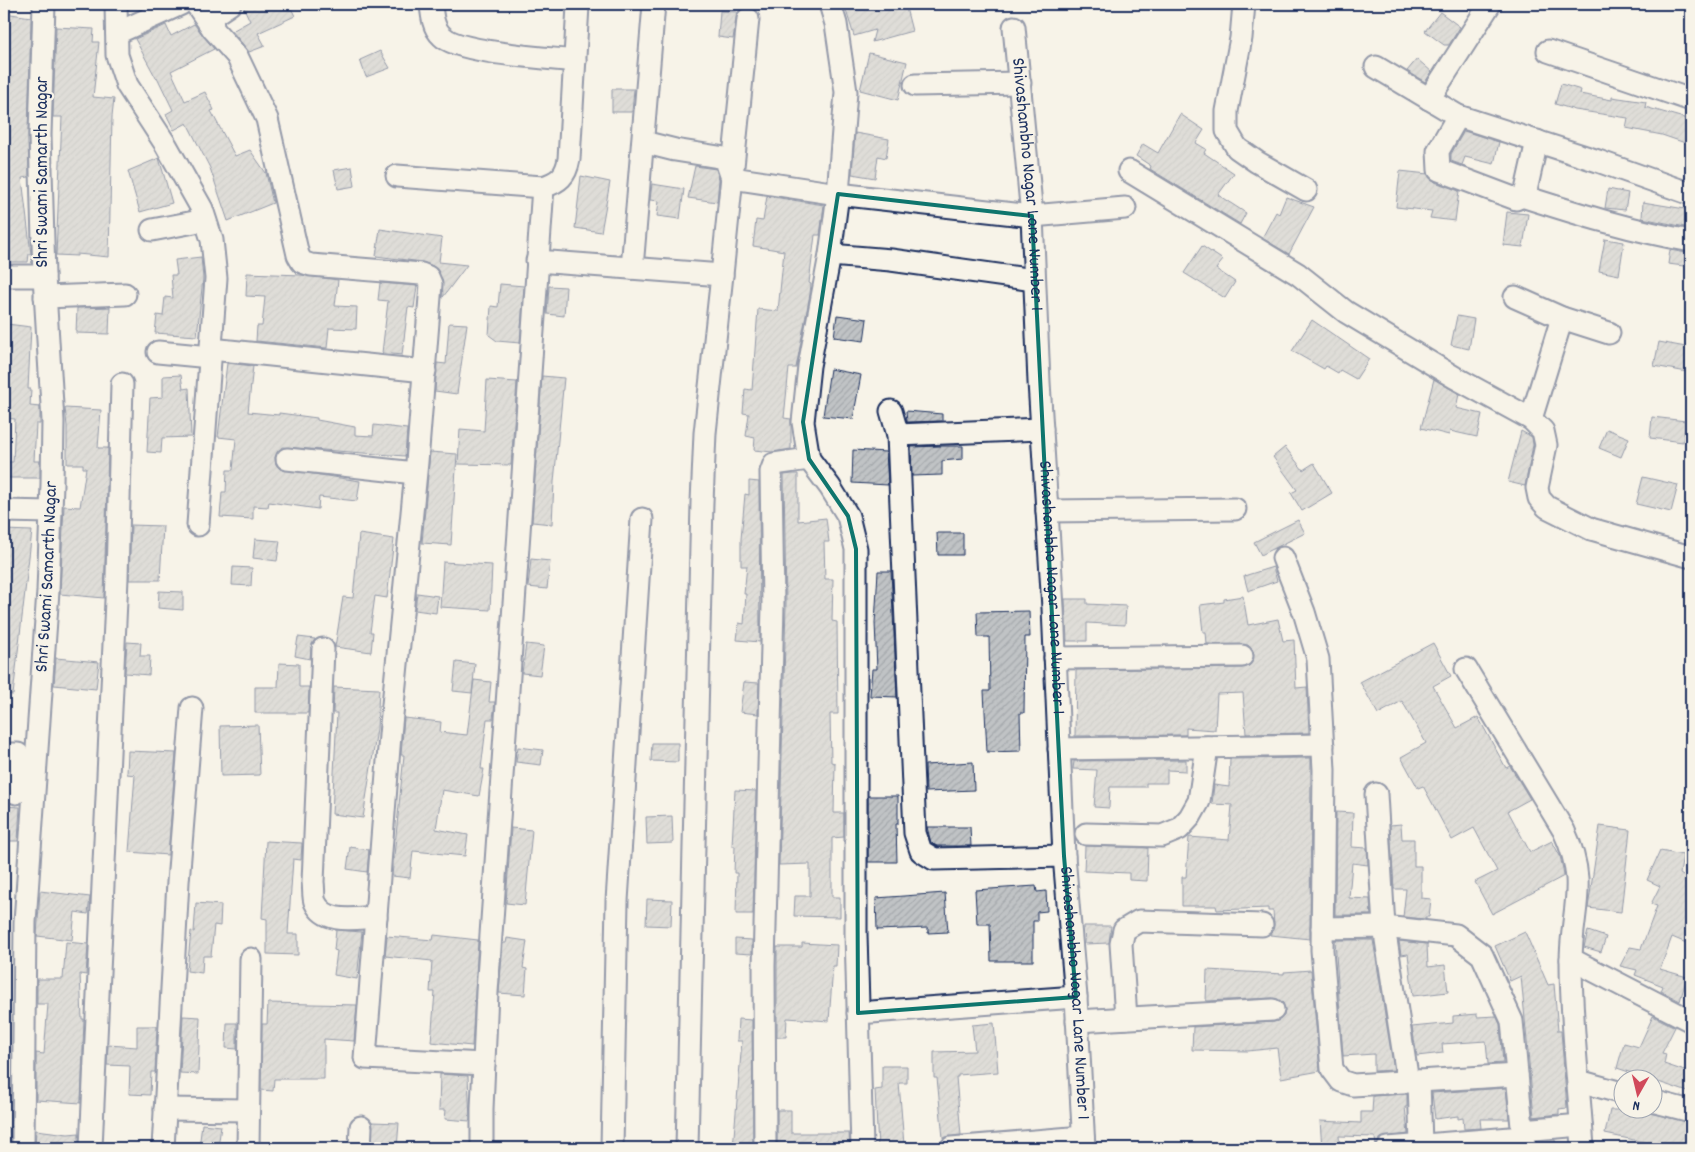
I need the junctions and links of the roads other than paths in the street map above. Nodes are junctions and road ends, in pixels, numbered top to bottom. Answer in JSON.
{"nodes":[{"id":1,"x":44,"y":4,"type":"edge"},
{"id":2,"x":116,"y":4,"type":"edge"},
{"id":3,"x":181,"y":4,"type":"edge"},
{"id":4,"x":196,"y":4,"type":"edge"},
{"id":5,"x":230,"y":4,"type":"edge"},
{"id":6,"x":431,"y":4,"type":"edge"},
{"id":7,"x":654,"y":4,"type":"edge"},
{"id":8,"x":830,"y":4,"type":"edge"},
{"id":9,"x":1244,"y":4,"type":"edge"},
{"id":10,"x":1490,"y":4,"type":"edge"},
{"id":11,"x":578,"y":6,"type":"dead end"},
{"id":12,"x":748,"y":18,"type":"dead end"},
{"id":13,"x":1014,"y":28,"type":"dead end"},
{"id":14,"x":214,"y":29,"type":"junction"},
{"id":15,"x":117,"y":33,"type":"junction"},
{"id":16,"x":1548,"y":51,"type":"dead end"},
{"id":17,"x":575,"y":61,"type":"junction"},
{"id":18,"x":1376,"y":67,"type":"dead end"},
{"id":19,"x":1020,"y":83,"type":"junction"},
{"id":20,"x":915,"y":85,"type":"dead end"},
{"id":21,"x":1429,"y":99,"type":"junction"},
{"id":22,"x":1691,"y":100,"type":"edge"},
{"id":23,"x":1458,"y":116,"type":"junction"},
{"id":24,"x":1537,"y":141,"type":"junction"},
{"id":25,"x":642,"y":142,"type":"junction"},
{"id":26,"x":1129,"y":171,"type":"dead end"},
{"id":27,"x":397,"y":176,"type":"dead end"},
{"id":28,"x":732,"y":178,"type":"junction"},
{"id":29,"x":543,"y":187,"type":"junction"},
{"id":30,"x":1306,"y":190,"type":"dead end"},
{"id":31,"x":838,"y":194,"type":"junction"},
{"id":32,"x":1691,"y":194,"type":"edge"},
{"id":33,"x":1522,"y":196,"type":"junction"},
{"id":34,"x":1126,"y":208,"type":"dead end"},
{"id":35,"x":1032,"y":216,"type":"junction"},
{"id":36,"x":205,"y":220,"type":"junction"},
{"id":37,"x":152,"y":230,"type":"dead end"},
{"id":38,"x":1691,"y":241,"type":"edge"},
{"id":39,"x":830,"y":254,"type":"junction"},
{"id":40,"x":537,"y":261,"type":"junction"},
{"id":41,"x":632,"y":268,"type":"junction"},
{"id":42,"x":722,"y":275,"type":"junction"},
{"id":43,"x":4,"y":276,"type":"edge"},
{"id":44,"x":1034,"y":280,"type":"junction"},
{"id":45,"x":45,"y":287,"type":"junction"},
{"id":46,"x":125,"y":294,"type":"dead end"},
{"id":47,"x":1515,"y":297,"type":"dead end"},
{"id":48,"x":1562,"y":318,"type":"junction"},
{"id":49,"x":1609,"y":332,"type":"dead end"},
{"id":50,"x":158,"y":352,"type":"dead end"},
{"id":51,"x":211,"y":353,"type":"junction"},
{"id":52,"x":425,"y":370,"type":"junction"},
{"id":53,"x":122,"y":384,"type":"dead end"},
{"id":54,"x":891,"y":411,"type":"dead end"},
{"id":55,"x":1532,"y":418,"type":"junction"},
{"id":56,"x":1042,"y":428,"type":"junction"},
{"id":57,"x":898,"y":435,"type":"junction"},
{"id":58,"x":287,"y":459,"type":"dead end"},
{"id":59,"x":809,"y":459,"type":"junction"},
{"id":60,"x":416,"y":473,"type":"junction"},
{"id":61,"x":1235,"y":509,"type":"dead end"},
{"id":62,"x":4,"y":511,"type":"edge"},
{"id":63,"x":51,"y":512,"type":"junction"},
{"id":64,"x":1047,"y":512,"type":"junction"},
{"id":65,"x":642,"y":519,"type":"dead end"},
{"id":66,"x":198,"y":525,"type":"dead end"},
{"id":67,"x":1691,"y":557,"type":"edge"},
{"id":68,"x":1283,"y":558,"type":"dead end"},
{"id":69,"x":323,"y":649,"type":"dead end"},
{"id":70,"x":1242,"y":656,"type":"dead end"},
{"id":71,"x":1055,"y":658,"type":"junction"},
{"id":72,"x":1466,"y":669,"type":"dead end"},
{"id":73,"x":192,"y":708,"type":"dead end"},
{"id":74,"x":1323,"y":745,"type":"junction"},
{"id":75,"x":1207,"y":747,"type":"junction"},
{"id":76,"x":1059,"y":749,"type":"junction"},
{"id":77,"x":4,"y":754,"type":"edge"},
{"id":78,"x":18,"y":793,"type":"edge"},
{"id":79,"x":1376,"y":794,"type":"dead end"},
{"id":80,"x":1086,"y":834,"type":"dead end"},
{"id":81,"x":1064,"y":856,"type":"junction"},
{"id":82,"x":376,"y":917,"type":"junction"},
{"id":83,"x":1262,"y":925,"type":"dead end"},
{"id":84,"x":1384,"y":927,"type":"junction"},
{"id":85,"x":1322,"y":928,"type":"junction"},
{"id":86,"x":251,"y":959,"type":"dead end"},
{"id":87,"x":1571,"y":959,"type":"junction"},
{"id":88,"x":1076,"y":997,"type":"junction"},
{"id":89,"x":1273,"y":1010,"type":"dead end"},
{"id":90,"x":858,"y":1012,"type":"junction"},
{"id":91,"x":1126,"y":1018,"type":"junction"},
{"id":92,"x":1077,"y":1021,"type":"junction"},
{"id":93,"x":1691,"y":1021,"type":"edge"},
{"id":94,"x":484,"y":1064,"type":"junction"},
{"id":95,"x":1517,"y":1075,"type":"junction"},
{"id":96,"x":1579,"y":1081,"type":"junction"},
{"id":97,"x":1413,"y":1082,"type":"junction"},
{"id":98,"x":1612,"y":1090,"type":"edge"},
{"id":99,"x":1662,"y":1104,"type":"edge"},
{"id":100,"x":165,"y":1109,"type":"junction"},
{"id":101,"x":248,"y":1110,"type":"junction"},
{"id":102,"x":1691,"y":1111,"type":"edge"},
{"id":103,"x":1581,"y":1124,"type":"junction"},
{"id":104,"x":361,"y":1127,"type":"dead end"},
{"id":105,"x":1523,"y":1138,"type":"edge"},
{"id":106,"x":1084,"y":1143,"type":"edge"},
{"id":107,"x":1421,"y":1145,"type":"junction"},
{"id":108,"x":23,"y":1148,"type":"edge"},
{"id":109,"x":91,"y":1148,"type":"edge"},
{"id":110,"x":163,"y":1148,"type":"edge"},
{"id":111,"x":248,"y":1148,"type":"edge"},
{"id":112,"x":360,"y":1148,"type":"edge"},
{"id":113,"x":482,"y":1148,"type":"edge"},
{"id":114,"x":612,"y":1148,"type":"edge"},
{"id":115,"x":687,"y":1148,"type":"edge"},
{"id":116,"x":765,"y":1148,"type":"edge"},
{"id":117,"x":862,"y":1148,"type":"edge"},
{"id":118,"x":951,"y":1148,"type":"edge"},
{"id":119,"x":1388,"y":1148,"type":"edge"},
{"id":120,"x":1583,"y":1148,"type":"edge"}],
"edges":[{"from":1,"to":45,"type":"street","name":"Shri Swami Samarth Nagar"},
{"from":2,"to":15,"type":"street"},
{"from":3,"to":15,"type":"street"},
{"from":4,"to":14,"type":"street"},
{"from":5,"to":14,"type":"street"},
{"from":6,"to":17,"type":"street"},
{"from":7,"to":25,"type":"street"},
{"from":8,"to":31,"type":"street"},
{"from":9,"to":30,"type":"street"},
{"from":10,"to":21,"type":"street"},
{"from":11,"to":17,"type":"street"},
{"from":12,"to":28,"type":"street"},
{"from":13,"to":19,"type":"street","name":"Shivashambho Nagar Lane Number 1"},
{"from":14,"to":52,"type":"street"},
{"from":15,"to":36,"type":"street"},
{"from":16,"to":22,"type":"street"},
{"from":17,"to":29,"type":"street"},
{"from":18,"to":21,"type":"street"},
{"from":19,"to":20,"type":"street"},
{"from":19,"to":35,"type":"street","name":"Shivashambho Nagar Lane Number 1"},
{"from":21,"to":23,"type":"street"},
{"from":23,"to":24,"type":"street"},
{"from":23,"to":33,"type":"street"},
{"from":24,"to":32,"type":"street"},
{"from":24,"to":33,"type":"street"},
{"from":25,"to":28,"type":"street"},
{"from":25,"to":41,"type":"street"},
{"from":26,"to":55,"type":"street"},
{"from":27,"to":29,"type":"street"},
{"from":28,"to":31,"type":"street"},
{"from":28,"to":42,"type":"street"},
{"from":29,"to":40,"type":"street"},
{"from":31,"to":35,"type":"street"},
{"from":31,"to":39,"type":"street"},
{"from":33,"to":38,"type":"street"},
{"from":34,"to":35,"type":"street"},
{"from":35,"to":44,"type":"street","name":"Shivashambho Nagar Lane Number 1"},
{"from":36,"to":37,"type":"street"},
{"from":36,"to":51,"type":"street"},
{"from":39,"to":44,"type":"street"},
{"from":39,"to":59,"type":"street"},
{"from":40,"to":41,"type":"street"},
{"from":40,"to":94,"type":"street"},
{"from":41,"to":42,"type":"street"},
{"from":42,"to":115,"type":"street"},
{"from":43,"to":45,"type":"street"},
{"from":44,"to":56,"type":"street","name":"Shivashambho Nagar Lane Number 1"},
{"from":45,"to":46,"type":"street"},
{"from":45,"to":63,"type":"street","name":"Shri Swami Samarth Nagar"},
{"from":47,"to":48,"type":"street"},
{"from":48,"to":49,"type":"street"},
{"from":48,"to":55,"type":"street"},
{"from":50,"to":51,"type":"street"},
{"from":51,"to":52,"type":"street"},
{"from":51,"to":66,"type":"street"},
{"from":52,"to":60,"type":"street"},
{"from":53,"to":109,"type":"street"},
{"from":54,"to":57,"type":"street"},
{"from":55,"to":67,"type":"street"},
{"from":56,"to":57,"type":"street"},
{"from":56,"to":64,"type":"street","name":"Shivashambho Nagar Lane Number 1"},
{"from":57,"to":81,"type":"street"},
{"from":58,"to":60,"type":"street"},
{"from":59,"to":90,"type":"street"},
{"from":59,"to":116,"type":"street"},
{"from":60,"to":82,"type":"street"},
{"from":61,"to":64,"type":"street"},
{"from":62,"to":63,"type":"street"},
{"from":63,"to":78,"type":"street","name":"Shri Swami Samarth Nagar"},
{"from":64,"to":71,"type":"street","name":"Shivashambho Nagar Lane Number 1"},
{"from":65,"to":114,"type":"street"},
{"from":68,"to":74,"type":"street"},
{"from":69,"to":82,"type":"street"},
{"from":70,"to":71,"type":"street"},
{"from":71,"to":76,"type":"street","name":"Shivashambho Nagar Lane Number 1"},
{"from":72,"to":87,"type":"street"},
{"from":73,"to":100,"type":"street"},
{"from":74,"to":75,"type":"street"},
{"from":74,"to":85,"type":"street"},
{"from":75,"to":76,"type":"street"},
{"from":75,"to":80,"type":"street"},
{"from":76,"to":81,"type":"street","name":"Shivashambho Nagar Lane Number 1"},
{"from":77,"to":78,"type":"street"},
{"from":78,"to":108,"type":"street","name":"Shri Swami Samarth Nagar"},
{"from":79,"to":84,"type":"street"},
{"from":81,"to":88,"type":"street","name":"Shivashambho Nagar Lane Number 1"},
{"from":82,"to":94,"type":"street"},
{"from":83,"to":91,"type":"street"},
{"from":84,"to":85,"type":"street"},
{"from":84,"to":95,"type":"street"},
{"from":84,"to":97,"type":"street"},
{"from":85,"to":97,"type":"street"},
{"from":86,"to":101,"type":"street"},
{"from":87,"to":93,"type":"street"},
{"from":87,"to":96,"type":"street"},
{"from":88,"to":90,"type":"street"},
{"from":88,"to":92,"type":"street","name":"Shivashambho Nagar Lane Number 1"},
{"from":89,"to":91,"type":"street"},
{"from":90,"to":117,"type":"street"},
{"from":91,"to":92,"type":"street"},
{"from":92,"to":106,"type":"street","name":"Shivashambho Nagar Lane Number 1"},
{"from":94,"to":113,"type":"street"},
{"from":95,"to":97,"type":"street"},
{"from":95,"to":105,"type":"street"},
{"from":96,"to":98,"type":"street"},
{"from":96,"to":103,"type":"street"},
{"from":97,"to":107,"type":"street"},
{"from":99,"to":102,"type":"street"},
{"from":100,"to":101,"type":"street"},
{"from":100,"to":110,"type":"street"},
{"from":101,"to":111,"type":"street"},
{"from":103,"to":105,"type":"street"},
{"from":103,"to":120,"type":"street"},
{"from":104,"to":112,"type":"street"},
{"from":105,"to":107,"type":"street"},
{"from":106,"to":118,"type":"street"},
{"from":107,"to":119,"type":"street"}]}
